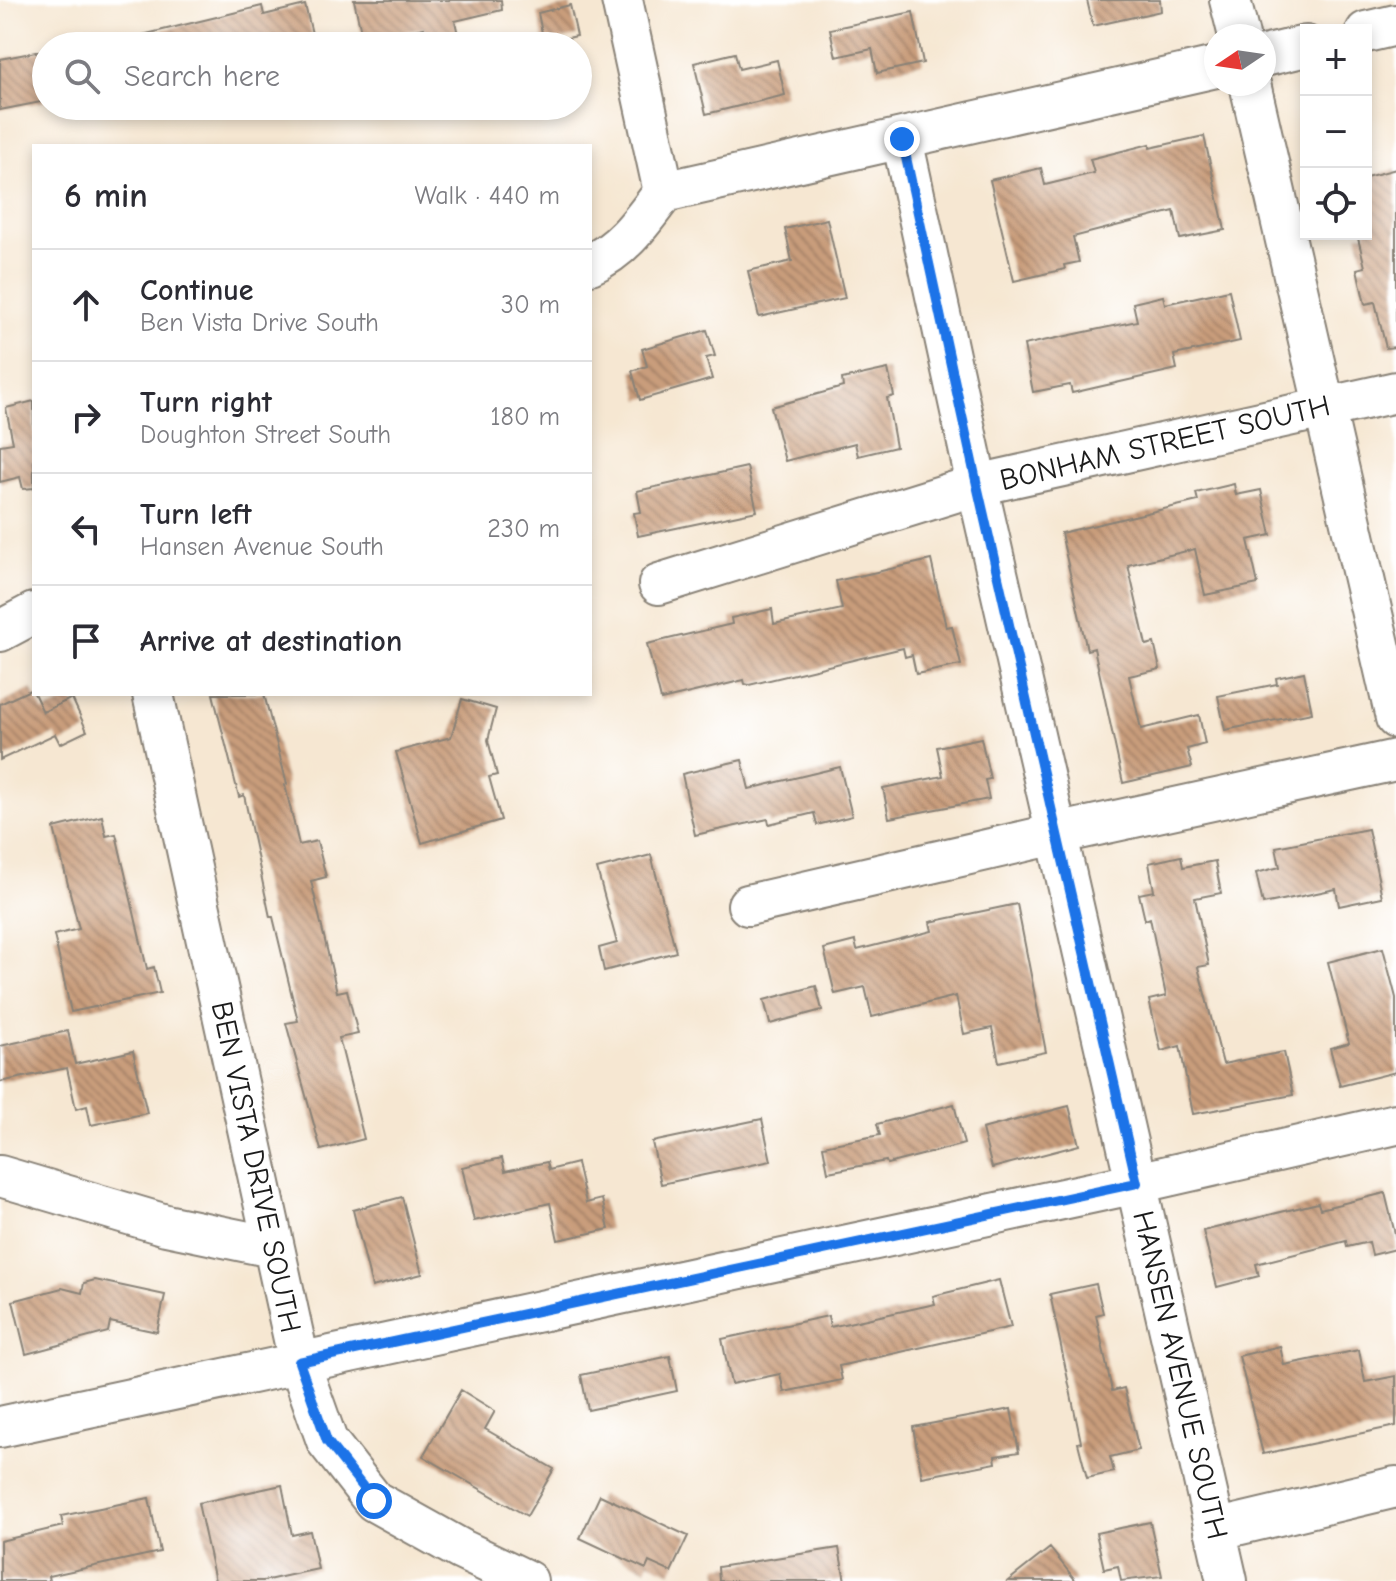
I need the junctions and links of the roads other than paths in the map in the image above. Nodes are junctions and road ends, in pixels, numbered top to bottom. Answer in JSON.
{"nodes":[{"id":1,"x":622,"y":0,"type":"edge"},
{"id":2,"x":1230,"y":0,"type":"edge"},
{"id":3,"x":1236,"y":24,"type":"edge"},
{"id":4,"x":1396,"y":25,"type":"edge"},
{"id":5,"x":1372,"y":31,"type":"edge"},
{"id":6,"x":1300,"y":47,"type":"edge"},
{"id":7,"x":1276,"y":53,"type":"edge"},
{"id":8,"x":1204,"y":70,"type":"edge"},
{"id":9,"x":1253,"y":96,"type":"edge"},
{"id":10,"x":902,"y":139,"type":"junction"},
{"id":11,"x":664,"y":192,"type":"junction"},
{"id":12,"x":592,"y":263,"type":"edge"},
{"id":13,"x":1396,"y":392,"type":"edge"},
{"id":14,"x":1324,"y":408,"type":"junction"},
{"id":15,"x":977,"y":485,"type":"junction"},
{"id":16,"x":659,"y":584,"type":"dead end"},
{"id":17,"x":32,"y":614,"type":"edge"},
{"id":18,"x":0,"y":631,"type":"edge"},
{"id":19,"x":153,"y":696,"type":"edge"},
{"id":20,"x":1396,"y":718,"type":"edge"},
{"id":21,"x":1396,"y":760,"type":"edge"},
{"id":22,"x":1056,"y":834,"type":"junction"},
{"id":23,"x":748,"y":905,"type":"dead end"},
{"id":24,"x":1396,"y":1124,"type":"edge"},
{"id":25,"x":0,"y":1176,"type":"edge"},
{"id":26,"x":1137,"y":1183,"type":"junction"},
{"id":27,"x":272,"y":1247,"type":"junction"},
{"id":28,"x":299,"y":1362,"type":"junction"},
{"id":29,"x":0,"y":1427,"type":"edge"},
{"id":30,"x":1396,"y":1487,"type":"edge"},
{"id":31,"x":1215,"y":1530,"type":"junction"},
{"id":32,"x":527,"y":1581,"type":"edge"},
{"id":33,"x":1227,"y":1581,"type":"edge"}],
"edges":[{"from":1,"to":11,"type":"street"},
{"from":2,"to":3,"type":"street"},
{"from":4,"to":5,"type":"street"},
{"from":6,"to":7,"type":"street"},
{"from":8,"to":10,"type":"street"},
{"from":9,"to":14,"type":"street"},
{"from":10,"to":11,"type":"street"},
{"from":10,"to":15,"type":"street","name":"HANSEN AVENUE SOUTH"},
{"from":11,"to":12,"type":"street"},
{"from":13,"to":14,"type":"street","name":"BONHAM STREET SOUTH"},
{"from":14,"to":15,"type":"street","name":"BONHAM STREET SOUTH"},
{"from":14,"to":20,"type":"street"},
{"from":15,"to":16,"type":"street","name":"BONHAM STREET SOUTH"},
{"from":15,"to":22,"type":"street","name":"HANSEN AVENUE SOUTH"},
{"from":17,"to":18,"type":"street"},
{"from":19,"to":27,"type":"street","name":"BEN VISTA DRIVE SOUTH"},
{"from":21,"to":22,"type":"street"},
{"from":22,"to":23,"type":"street"},
{"from":22,"to":26,"type":"street","name":"HANSEN AVENUE SOUTH"},
{"from":24,"to":26,"type":"street"},
{"from":25,"to":27,"type":"street"},
{"from":26,"to":28,"type":"street"},
{"from":26,"to":31,"type":"street","name":"HANSEN AVENUE SOUTH"},
{"from":27,"to":28,"type":"street","name":"BEN VISTA DRIVE SOUTH"},
{"from":28,"to":29,"type":"street"},
{"from":28,"to":32,"type":"street","name":"BEN VISTA DRIVE SOUTH"},
{"from":30,"to":31,"type":"street"},
{"from":31,"to":33,"type":"street","name":"HANSEN AVENUE SOUTH"}]}
